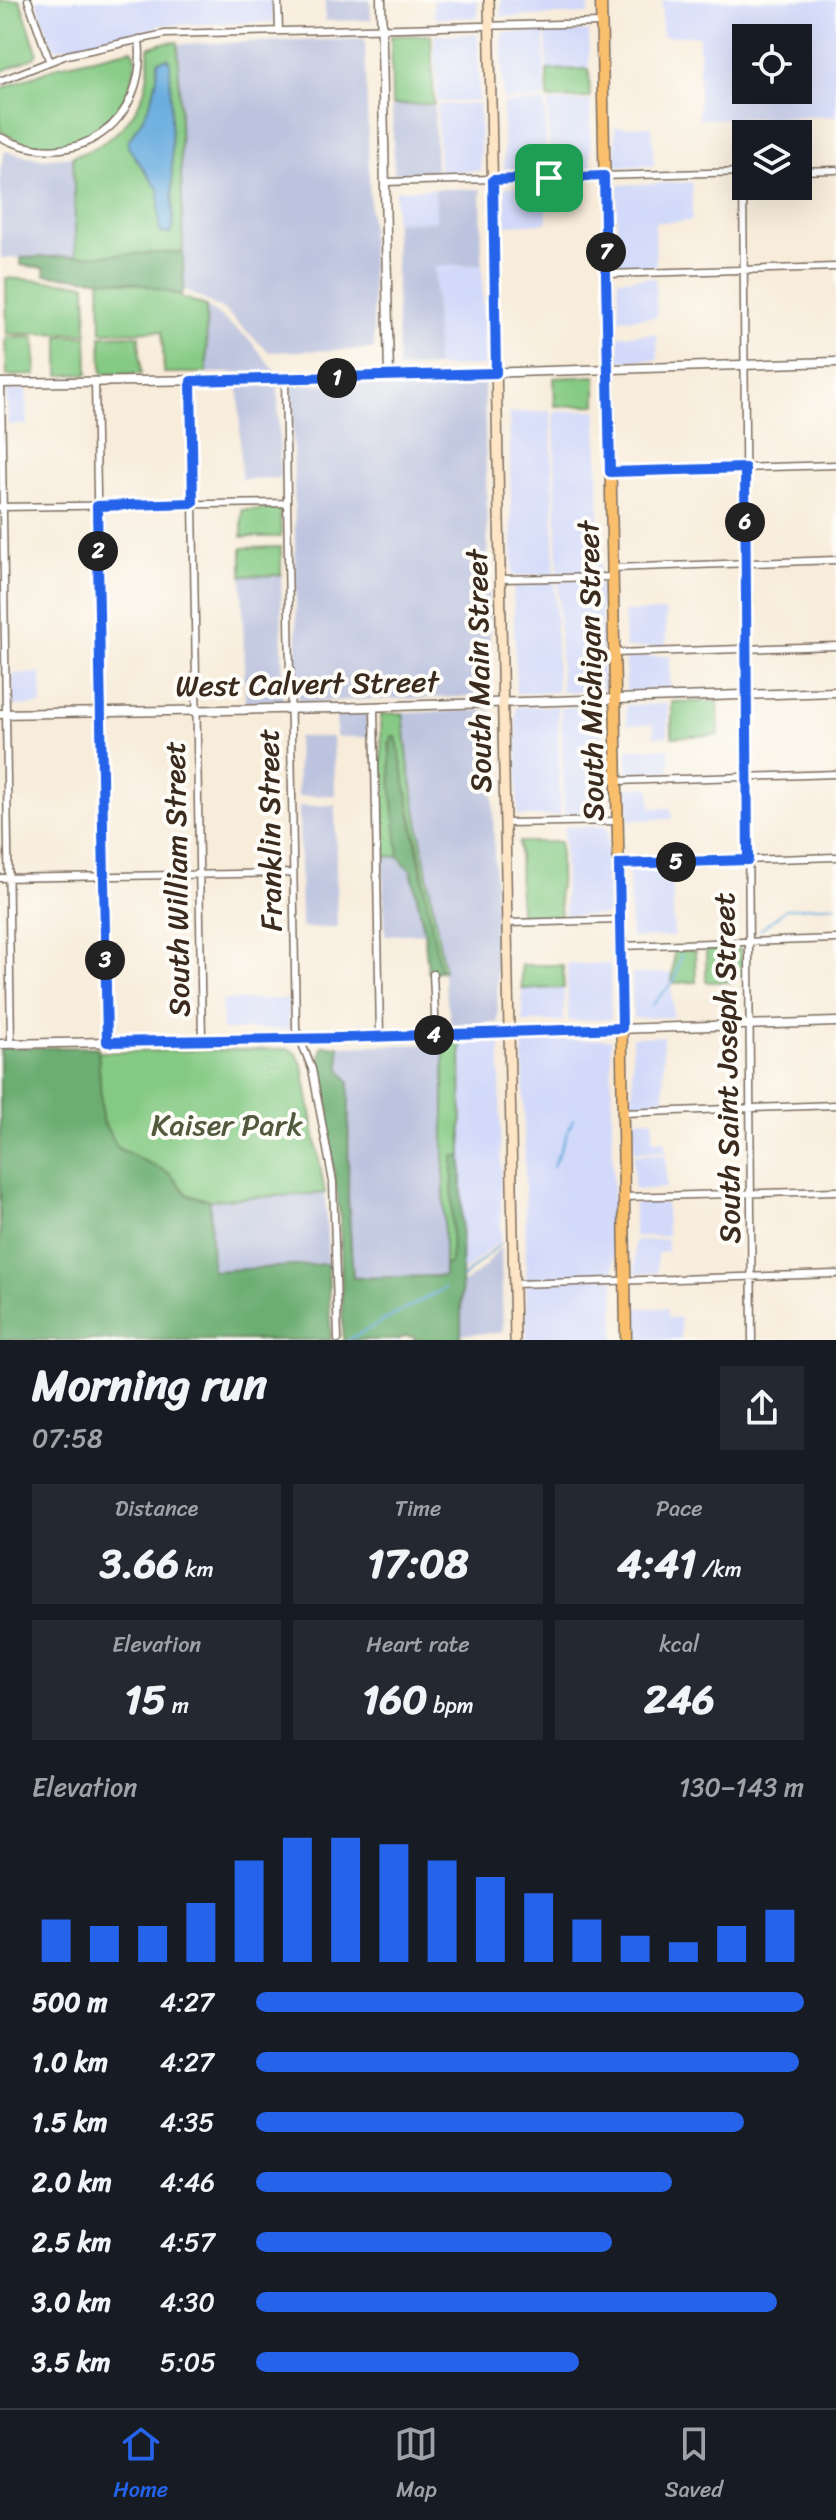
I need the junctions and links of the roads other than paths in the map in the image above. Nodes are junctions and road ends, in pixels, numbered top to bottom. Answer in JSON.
{"nodes":[{"id":1,"x":28,"y":0,"type":"edge"},
{"id":2,"x":278,"y":0,"type":"edge"},
{"id":3,"x":381,"y":0,"type":"edge"},
{"id":4,"x":489,"y":0,"type":"edge"},
{"id":5,"x":601,"y":0,"type":"edge"},
{"id":6,"x":601,"y":23,"type":"junction"},
{"id":7,"x":490,"y":26,"type":"junction"},
{"id":8,"x":381,"y":28,"type":"junction"},
{"id":9,"x":279,"y":30,"type":"junction"},
{"id":10,"x":139,"y":39,"type":"junction"},
{"id":11,"x":49,"y":60,"type":"junction"},
{"id":12,"x":0,"y":81,"type":"edge"},
{"id":13,"x":0,"y":137,"type":"edge"},
{"id":14,"x":836,"y":170,"type":"edge"},
{"id":15,"x":812,"y":171,"type":"edge"},
{"id":16,"x":732,"y":172,"type":"edge"},
{"id":17,"x":604,"y":176,"type":"junction"},
{"id":18,"x":493,"y":180,"type":"junction"},
{"id":19,"x":385,"y":182,"type":"junction"},
{"id":20,"x":744,"y":200,"type":"edge"},
{"id":21,"x":836,"y":267,"type":"edge"},
{"id":22,"x":744,"y":269,"type":"junction"},
{"id":23,"x":606,"y":274,"type":"junction"},
{"id":24,"x":836,"y":362,"type":"edge"},
{"id":25,"x":744,"y":365,"type":"junction"},
{"id":26,"x":608,"y":370,"type":"junction"},
{"id":27,"x":496,"y":373,"type":"junction"},
{"id":28,"x":389,"y":376,"type":"junction"},
{"id":29,"x":285,"y":379,"type":"junction"},
{"id":30,"x":191,"y":381,"type":"junction"},
{"id":31,"x":95,"y":382,"type":"junction"},
{"id":32,"x":1,"y":383,"type":"edge"},
{"id":33,"x":836,"y":465,"type":"edge"},
{"id":34,"x":745,"y":468,"type":"junction"},
{"id":35,"x":610,"y":472,"type":"junction"},
{"id":36,"x":193,"y":503,"type":"junction"},
{"id":37,"x":287,"y":503,"type":"junction"},
{"id":38,"x":97,"y":506,"type":"junction"},
{"id":39,"x":1,"y":507,"type":"edge"},
{"id":40,"x":836,"y":560,"type":"edge"},
{"id":41,"x":746,"y":563,"type":"junction"},
{"id":42,"x":612,"y":572,"type":"junction"},
{"id":43,"x":500,"y":579,"type":"junction"},
{"id":44,"x":836,"y":646,"type":"edge"},
{"id":45,"x":746,"y":649,"type":"junction"},
{"id":46,"x":614,"y":653,"type":"junction"},
{"id":47,"x":836,"y":692,"type":"edge"},
{"id":48,"x":747,"y":695,"type":"junction"},
{"id":49,"x":615,"y":699,"type":"junction"},
{"id":50,"x":504,"y":702,"type":"junction"},
{"id":51,"x":374,"y":707,"type":"junction"},
{"id":52,"x":291,"y":709,"type":"junction"},
{"id":53,"x":196,"y":711,"type":"junction"},
{"id":54,"x":101,"y":712,"type":"junction"},
{"id":55,"x":3,"y":714,"type":"edge"},
{"id":56,"x":836,"y":774,"type":"edge"},
{"id":57,"x":747,"y":777,"type":"junction"},
{"id":58,"x":616,"y":781,"type":"junction"},
{"id":59,"x":618,"y":821,"type":"junction"},
{"id":60,"x":506,"y":823,"type":"junction"},
{"id":61,"x":836,"y":857,"type":"edge"},
{"id":62,"x":748,"y":860,"type":"junction"},
{"id":63,"x":619,"y":864,"type":"junction"},
{"id":64,"x":293,"y":873,"type":"junction"},
{"id":65,"x":199,"y":875,"type":"junction"},
{"id":66,"x":104,"y":876,"type":"junction"},
{"id":67,"x":0,"y":878,"type":"edge"},
{"id":68,"x":8,"y":878,"type":"junction"},
{"id":69,"x":620,"y":920,"type":"junction"},
{"id":70,"x":508,"y":923,"type":"junction"},
{"id":71,"x":836,"y":939,"type":"edge"},
{"id":72,"x":748,"y":942,"type":"junction"},
{"id":73,"x":620,"y":946,"type":"junction"},
{"id":74,"x":433,"y":974,"type":"dead end"},
{"id":75,"x":836,"y":1022,"type":"edge"},
{"id":76,"x":749,"y":1024,"type":"junction"},
{"id":77,"x":622,"y":1028,"type":"junction"},
{"id":78,"x":510,"y":1032,"type":"junction"},
{"id":79,"x":436,"y":1035,"type":"junction"},
{"id":80,"x":380,"y":1037,"type":"junction"},
{"id":81,"x":300,"y":1039,"type":"junction"},
{"id":82,"x":202,"y":1041,"type":"junction"},
{"id":83,"x":107,"y":1042,"type":"junction"},
{"id":84,"x":0,"y":1044,"type":"edge"},
{"id":85,"x":11,"y":1044,"type":"junction"},
{"id":86,"x":836,"y":1105,"type":"edge"},
{"id":87,"x":750,"y":1109,"type":"junction"},
{"id":88,"x":623,"y":1113,"type":"junction"},
{"id":89,"x":836,"y":1191,"type":"edge"},
{"id":90,"x":750,"y":1194,"type":"junction"},
{"id":91,"x":624,"y":1197,"type":"junction"},
{"id":92,"x":836,"y":1274,"type":"edge"},
{"id":93,"x":751,"y":1277,"type":"junction"},
{"id":94,"x":625,"y":1281,"type":"junction"},
{"id":95,"x":514,"y":1284,"type":"junction"},
{"id":96,"x":338,"y":1340,"type":"edge"},
{"id":97,"x":515,"y":1340,"type":"edge"},
{"id":98,"x":626,"y":1340,"type":"edge"},
{"id":99,"x":752,"y":1340,"type":"edge"}],
"edges":[{"from":1,"to":11,"type":"street"},
{"from":2,"to":9,"type":"street"},
{"from":3,"to":8,"type":"street"},
{"from":4,"to":7,"type":"main road","name":"South Main Street"},
{"from":5,"to":6,"type":"main road","name":"South Michigan Street"},
{"from":6,"to":7,"type":"street"},
{"from":6,"to":17,"type":"main road","name":"South Michigan Street"},
{"from":7,"to":8,"type":"street"},
{"from":7,"to":18,"type":"main road","name":"South Main Street"},
{"from":8,"to":9,"type":"street"},
{"from":8,"to":19,"type":"street"},
{"from":9,"to":10,"type":"street"},
{"from":10,"to":11,"type":"street"},
{"from":10,"to":13,"type":"street"},
{"from":11,"to":12,"type":"street"},
{"from":14,"to":15,"type":"street"},
{"from":16,"to":17,"type":"street"},
{"from":17,"to":18,"type":"street"},
{"from":17,"to":23,"type":"main road","name":"South Michigan Street"},
{"from":18,"to":19,"type":"street"},
{"from":18,"to":27,"type":"main road","name":"South Main Street"},
{"from":19,"to":28,"type":"street"},
{"from":20,"to":22,"type":"street","name":"South Saint Joseph Street"},
{"from":21,"to":22,"type":"street"},
{"from":22,"to":23,"type":"street"},
{"from":22,"to":25,"type":"street","name":"South Saint Joseph Street"},
{"from":23,"to":26,"type":"main road","name":"South Michigan Street"},
{"from":24,"to":25,"type":"street"},
{"from":25,"to":26,"type":"street"},
{"from":25,"to":34,"type":"street","name":"South Saint Joseph Street"},
{"from":26,"to":27,"type":"street"},
{"from":26,"to":35,"type":"main road","name":"South Michigan Street"},
{"from":27,"to":28,"type":"street"},
{"from":27,"to":43,"type":"main road","name":"South Main Street"},
{"from":28,"to":29,"type":"street"},
{"from":29,"to":30,"type":"street"},
{"from":29,"to":37,"type":"street","name":"Franklin Street"},
{"from":30,"to":31,"type":"street"},
{"from":30,"to":36,"type":"street","name":"South William Street"},
{"from":31,"to":32,"type":"street"},
{"from":31,"to":38,"type":"street"},
{"from":32,"to":39,"type":"street"},
{"from":33,"to":34,"type":"street"},
{"from":34,"to":35,"type":"street"},
{"from":34,"to":41,"type":"street","name":"South Saint Joseph Street"},
{"from":35,"to":42,"type":"main road","name":"South Michigan Street"},
{"from":36,"to":37,"type":"street"},
{"from":36,"to":38,"type":"street"},
{"from":36,"to":53,"type":"street","name":"South William Street"},
{"from":37,"to":52,"type":"street","name":"Franklin Street"},
{"from":38,"to":39,"type":"street"},
{"from":38,"to":54,"type":"street"},
{"from":39,"to":55,"type":"street"},
{"from":40,"to":41,"type":"street"},
{"from":41,"to":42,"type":"street"},
{"from":41,"to":45,"type":"street","name":"South Saint Joseph Street"},
{"from":42,"to":43,"type":"street"},
{"from":42,"to":46,"type":"main road","name":"South Michigan Street"},
{"from":43,"to":50,"type":"main road","name":"South Main Street"},
{"from":44,"to":45,"type":"street"},
{"from":45,"to":46,"type":"street"},
{"from":45,"to":48,"type":"street","name":"South Saint Joseph Street"},
{"from":46,"to":49,"type":"main road","name":"South Michigan Street"},
{"from":47,"to":48,"type":"street","name":"West Calvert Street"},
{"from":48,"to":49,"type":"street","name":"West Calvert Street"},
{"from":48,"to":57,"type":"street","name":"South Saint Joseph Street"},
{"from":49,"to":50,"type":"street","name":"West Calvert Street"},
{"from":49,"to":58,"type":"main road","name":"South Michigan Street"},
{"from":50,"to":51,"type":"street","name":"West Calvert Street"},
{"from":50,"to":60,"type":"main road","name":"South Main Street"},
{"from":51,"to":52,"type":"street","name":"West Calvert Street"},
{"from":51,"to":80,"type":"street"},
{"from":52,"to":53,"type":"street","name":"West Calvert Street"},
{"from":52,"to":64,"type":"street","name":"Franklin Street"},
{"from":53,"to":54,"type":"street","name":"West Calvert Street"},
{"from":53,"to":65,"type":"street","name":"South William Street"},
{"from":54,"to":55,"type":"street","name":"West Calvert Street"},
{"from":54,"to":66,"type":"street"},
{"from":55,"to":68,"type":"street"},
{"from":56,"to":57,"type":"street"},
{"from":57,"to":58,"type":"street"},
{"from":57,"to":62,"type":"street","name":"South Saint Joseph Street"},
{"from":58,"to":59,"type":"main road","name":"South Michigan Street"},
{"from":59,"to":60,"type":"street"},
{"from":59,"to":63,"type":"main road","name":"South Michigan Street"},
{"from":60,"to":70,"type":"main road","name":"South Main Street"},
{"from":61,"to":62,"type":"street"},
{"from":62,"to":63,"type":"street"},
{"from":62,"to":72,"type":"street","name":"South Saint Joseph Street"},
{"from":63,"to":69,"type":"main road","name":"South Michigan Street"},
{"from":64,"to":65,"type":"street"},
{"from":64,"to":81,"type":"street","name":"Franklin Street"},
{"from":65,"to":66,"type":"street"},
{"from":65,"to":82,"type":"street","name":"South William Street"},
{"from":66,"to":68,"type":"street"},
{"from":66,"to":83,"type":"street"},
{"from":67,"to":68,"type":"street"},
{"from":68,"to":85,"type":"street"},
{"from":69,"to":70,"type":"street"},
{"from":69,"to":73,"type":"main road","name":"South Michigan Street"},
{"from":70,"to":78,"type":"main road","name":"South Main Street"},
{"from":71,"to":72,"type":"street"},
{"from":72,"to":73,"type":"street"},
{"from":72,"to":76,"type":"street","name":"South Saint Joseph Street"},
{"from":73,"to":77,"type":"main road","name":"South Michigan Street"},
{"from":74,"to":79,"type":"street"},
{"from":75,"to":76,"type":"street"},
{"from":76,"to":77,"type":"street"},
{"from":76,"to":87,"type":"street","name":"South Saint Joseph Street"},
{"from":77,"to":78,"type":"street"},
{"from":77,"to":88,"type":"main road","name":"South Michigan Street"},
{"from":78,"to":79,"type":"street"},
{"from":78,"to":95,"type":"main road","name":"South Main Street"},
{"from":79,"to":80,"type":"street"},
{"from":80,"to":81,"type":"street"},
{"from":81,"to":82,"type":"street"},
{"from":81,"to":96,"type":"street","name":"Franklin Street"},
{"from":82,"to":83,"type":"street"},
{"from":83,"to":85,"type":"street"},
{"from":84,"to":85,"type":"street"},
{"from":86,"to":87,"type":"street"},
{"from":87,"to":88,"type":"street"},
{"from":87,"to":90,"type":"street","name":"South Saint Joseph Street"},
{"from":88,"to":91,"type":"main road","name":"South Michigan Street"},
{"from":89,"to":90,"type":"street"},
{"from":90,"to":91,"type":"street"},
{"from":90,"to":93,"type":"street","name":"South Saint Joseph Street"},
{"from":91,"to":94,"type":"main road","name":"South Michigan Street"},
{"from":92,"to":93,"type":"street"},
{"from":93,"to":94,"type":"street"},
{"from":93,"to":99,"type":"street","name":"South Saint Joseph Street"},
{"from":94,"to":95,"type":"street"},
{"from":94,"to":98,"type":"main road","name":"South Michigan Street"},
{"from":95,"to":97,"type":"main road","name":"South Main Street"}]}
